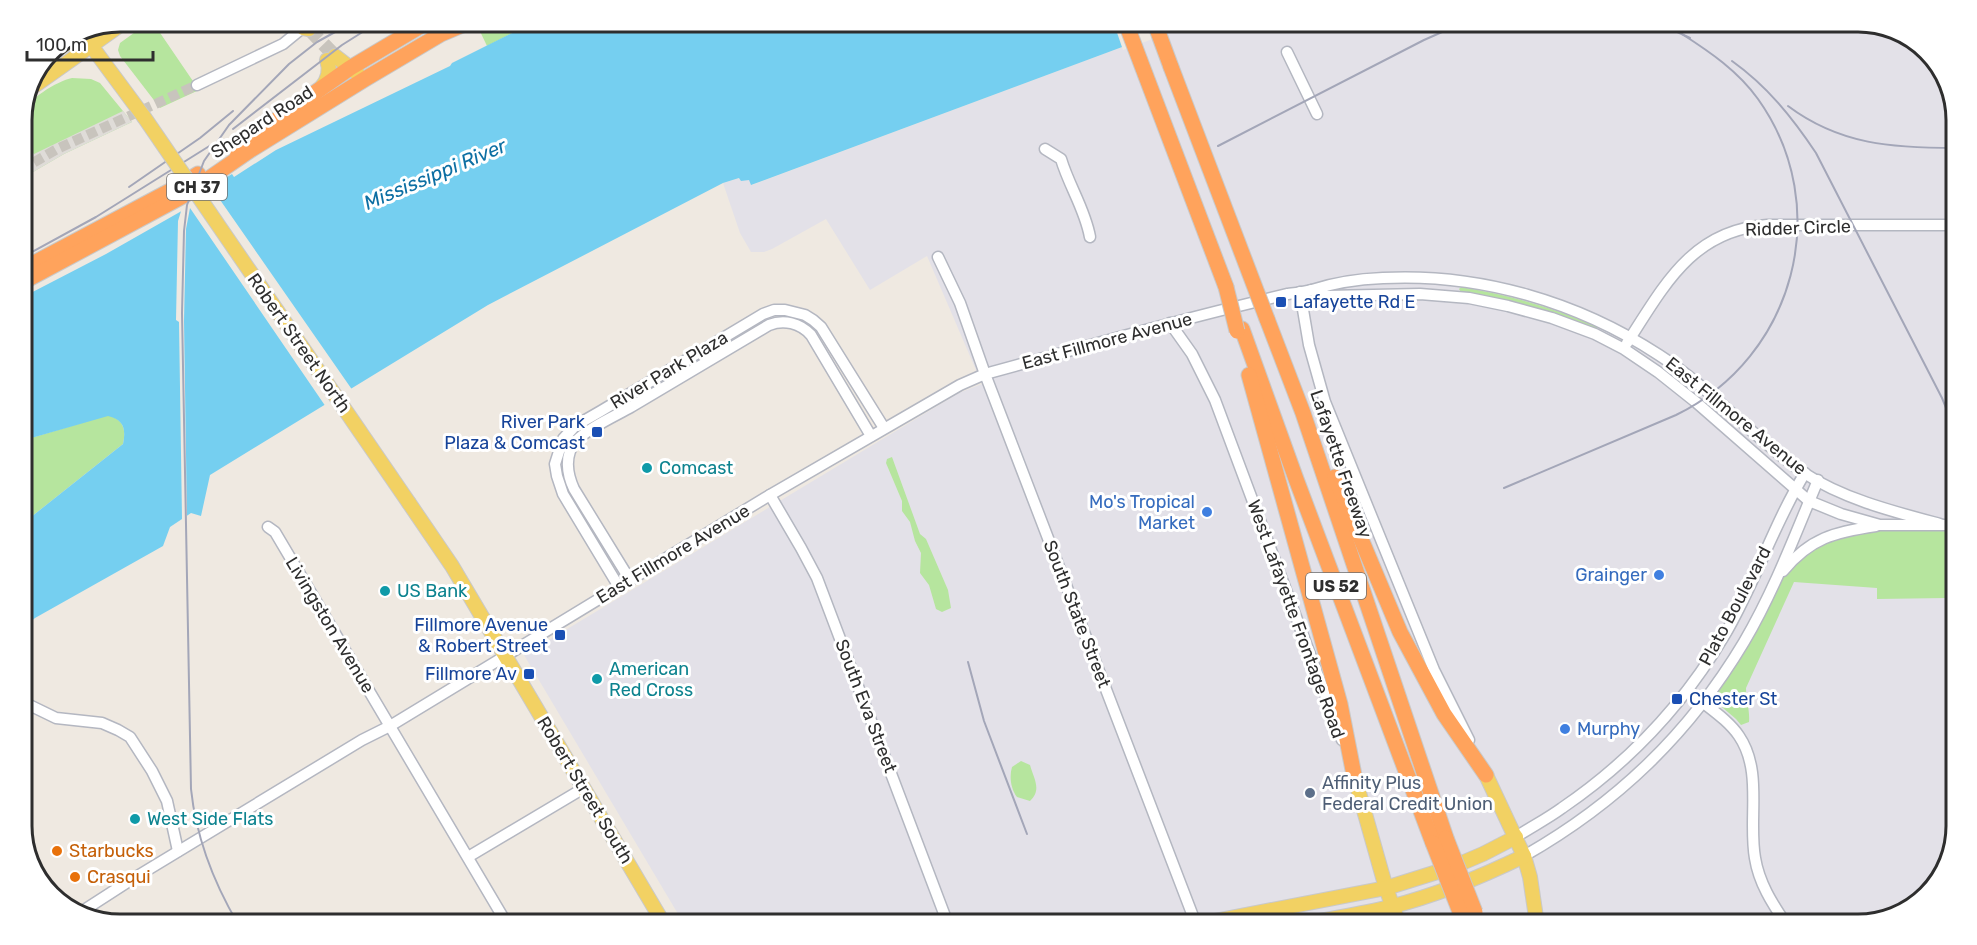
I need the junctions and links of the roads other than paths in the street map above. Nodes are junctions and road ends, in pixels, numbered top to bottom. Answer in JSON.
{"nodes":[{"id":1,"x":299,"y":32,"type":"edge"},
{"id":2,"x":411,"y":32,"type":"edge"},
{"id":3,"x":446,"y":32,"type":"edge"},
{"id":4,"x":1129,"y":32,"type":"edge"},
{"id":5,"x":1158,"y":32,"type":"edge"},
{"id":6,"x":103,"y":33,"type":"edge"},
{"id":7,"x":441,"y":34,"type":"joint"},
{"id":8,"x":88,"y":41,"type":"edge"},
{"id":9,"x":1287,"y":52,"type":"dead end"},
{"id":10,"x":350,"y":68,"type":"junction"},
{"id":11,"x":42,"y":79,"type":"edge"},
{"id":12,"x":365,"y":79,"type":"junction"},
{"id":13,"x":197,"y":85,"type":"tunnel mouth"},
{"id":14,"x":318,"y":91,"type":"junction"},
{"id":15,"x":1317,"y":114,"type":"dead end"},
{"id":16,"x":1045,"y":149,"type":"dead end"},
{"id":17,"x":1945,"y":225,"type":"edge"},
{"id":18,"x":1090,"y":237,"type":"dead end"},
{"id":19,"x":938,"y":257,"type":"dead end"},
{"id":20,"x":32,"y":264,"type":"edge"},
{"id":21,"x":32,"y":277,"type":"edge"},
{"id":22,"x":1306,"y":291,"type":"junction"},
{"id":23,"x":1170,"y":323,"type":"junction"},
{"id":24,"x":1240,"y":330,"type":"junction"},
{"id":25,"x":1631,"y":338,"type":"junction"},
{"id":26,"x":1624,"y":349,"type":"junction"},
{"id":27,"x":985,"y":374,"type":"junction"},
{"id":28,"x":1303,"y":413,"type":"junction"},
{"id":29,"x":884,"y":428,"type":"junction"},
{"id":30,"x":871,"y":436,"type":"junction"},
{"id":31,"x":1805,"y":473,"type":"junction"},
{"id":32,"x":1818,"y":480,"type":"junction"},
{"id":33,"x":1795,"y":490,"type":"junction"},
{"id":34,"x":770,"y":495,"type":"junction"},
{"id":35,"x":1809,"y":501,"type":"junction"},
{"id":36,"x":1940,"y":524,"type":"junction"},
{"id":37,"x":1946,"y":524,"type":"edge"},
{"id":38,"x":1880,"y":525,"type":"junction"},
{"id":39,"x":268,"y":527,"type":"dead end"},
{"id":40,"x":630,"y":580,"type":"junction"},
{"id":41,"x":1775,"y":581,"type":"junction"},
{"id":42,"x":619,"y":587,"type":"junction"},
{"id":43,"x":506,"y":656,"type":"junction"},
{"id":44,"x":1688,"y":690,"type":"junction"},
{"id":45,"x":1702,"y":703,"type":"junction"},
{"id":46,"x":32,"y":706,"type":"edge"},
{"id":47,"x":390,"y":726,"type":"junction"},
{"id":48,"x":1354,"y":775,"type":"junction"},
{"id":49,"x":1486,"y":775,"type":"junction"},
{"id":50,"x":584,"y":788,"type":"junction"},
{"id":51,"x":1516,"y":837,"type":"junction"},
{"id":52,"x":1440,"y":840,"type":"junction"},
{"id":53,"x":178,"y":851,"type":"junction"},
{"id":54,"x":1524,"y":856,"type":"junction"},
{"id":55,"x":468,"y":857,"type":"junction"},
{"id":56,"x":1386,"y":888,"type":"junction"},
{"id":57,"x":1392,"y":906,"type":"junction"},
{"id":58,"x":89,"y":907,"type":"edge"},
{"id":59,"x":501,"y":914,"type":"edge"},
{"id":60,"x":658,"y":914,"type":"edge"},
{"id":61,"x":944,"y":914,"type":"edge"},
{"id":62,"x":1193,"y":914,"type":"edge"},
{"id":63,"x":1250,"y":914,"type":"edge"},
{"id":64,"x":1353,"y":914,"type":"edge"},
{"id":65,"x":1395,"y":914,"type":"edge"},
{"id":66,"x":1471,"y":914,"type":"edge"},
{"id":67,"x":1535,"y":914,"type":"edge"},
{"id":68,"x":1779,"y":914,"type":"edge"}],
"edges":[{"from":1,"to":13,"type":"street"},
{"from":2,"to":10,"type":"highway","number":"CH 37"},
{"from":3,"to":7,"type":"highway"},
{"from":4,"to":24,"type":"highway","bridge":true},
{"from":5,"to":28,"type":"highway","name":"Lafayette Freeway","number":"US 52","bridge":true},
{"from":6,"to":8,"type":"main road"},
{"from":7,"to":12,"type":"highway","number":"CH 37"},
{"from":8,"to":11,"type":"main road"},
{"from":8,"to":43,"type":"main road","name":"Robert Street North","bridge":true},
{"from":9,"to":15,"type":"street"},
{"from":10,"to":12,"type":"main road"},
{"from":10,"to":14,"type":"highway","name":"Shepard Road","number":"CH 37"},
{"from":10,"to":14,"type":"main road"},
{"from":12,"to":21,"type":"highway","name":"Shepard Road","number":"CH 37"},
{"from":14,"to":20,"type":"highway","name":"Shepard Road","number":"CH 37"},
{"from":16,"to":18,"type":"street"},
{"from":17,"to":25,"type":"street","name":"Ridder Circle"},
{"from":19,"to":27,"type":"street","name":"South State Street"},
{"from":22,"to":23,"type":"street","name":"East Fillmore Avenue"},
{"from":22,"to":25,"type":"street","name":"East Fillmore Avenue"},
{"from":22,"to":26,"type":"street","name":"East Fillmore Avenue"},
{"from":22,"to":49,"type":"street"},
{"from":23,"to":27,"type":"street","name":"East Fillmore Avenue"},
{"from":23,"to":48,"type":"street","name":"West Lafayette Frontage Road"},
{"from":24,"to":48,"type":"highway"},
{"from":24,"to":52,"type":"highway","name":"Lafayette Freeway","number":"US 52"},
{"from":25,"to":26,"type":"street","name":"Ridder Circle"},
{"from":25,"to":31,"type":"street","name":"East Fillmore Avenue"},
{"from":26,"to":33,"type":"street","name":"East Fillmore Avenue"},
{"from":27,"to":29,"type":"street","name":"East Fillmore Avenue"},
{"from":27,"to":62,"type":"street","name":"South State Street"},
{"from":28,"to":49,"type":"highway"},
{"from":28,"to":52,"type":"highway","name":"Lafayette Freeway","number":"US 52"},
{"from":29,"to":30,"type":"street","name":"East Fillmore Avenue"},
{"from":29,"to":42,"type":"street","name":"River Park Plaza"},
{"from":30,"to":34,"type":"street","name":"East Fillmore Avenue"},
{"from":30,"to":40,"type":"street","name":"River Park Plaza"},
{"from":31,"to":32,"type":"street","name":"East Fillmore Avenue"},
{"from":31,"to":33,"type":"street","name":"Plato Boulevard"},
{"from":32,"to":35,"type":"street","name":"Plato Boulevard"},
{"from":32,"to":36,"type":"street","name":"East Fillmore Avenue"},
{"from":33,"to":35,"type":"street","name":"East Fillmore Avenue"},
{"from":33,"to":44,"type":"street","name":"Plato Boulevard"},
{"from":34,"to":40,"type":"street","name":"East Fillmore Avenue"},
{"from":34,"to":61,"type":"street","name":"South Eva Street"},
{"from":35,"to":38,"type":"street","name":"East Fillmore Avenue"},
{"from":35,"to":41,"type":"street","name":"Plato Boulevard"},
{"from":36,"to":37,"type":"street"},
{"from":36,"to":38,"type":"street"},
{"from":38,"to":41,"type":"street"},
{"from":39,"to":47,"type":"street","name":"Livingston Avenue"},
{"from":40,"to":42,"type":"street","name":"East Fillmore Avenue"},
{"from":41,"to":45,"type":"street","name":"Plato Boulevard"},
{"from":42,"to":43,"type":"street","name":"East Fillmore Avenue"},
{"from":43,"to":47,"type":"street","name":"East Fillmore Avenue"},
{"from":43,"to":50,"type":"main road","name":"Robert Street South"},
{"from":44,"to":45,"type":"street"},
{"from":44,"to":51,"type":"street","name":"Plato Boulevard"},
{"from":45,"to":54,"type":"street","name":"Plato Boulevard"},
{"from":45,"to":68,"type":"street"},
{"from":46,"to":53,"type":"street"},
{"from":47,"to":53,"type":"street","name":"East Fillmore Avenue"},
{"from":47,"to":55,"type":"street","name":"Livingston Avenue"},
{"from":48,"to":56,"type":"main road","name":"West Lafayette Frontage Road"},
{"from":49,"to":51,"type":"main road"},
{"from":50,"to":55,"type":"street"},
{"from":50,"to":60,"type":"main road","name":"Robert Street South"},
{"from":51,"to":54,"type":"main road"},
{"from":51,"to":56,"type":"main road","name":"Plato Boulevard"},
{"from":52,"to":66,"type":"highway","name":"Lafayette Freeway","number":"US 52","bridge":true},
{"from":53,"to":58,"type":"street","name":"East Fillmore Avenue"},
{"from":54,"to":57,"type":"main road","name":"Plato Boulevard"},
{"from":54,"to":67,"type":"main road"},
{"from":55,"to":59,"type":"street","name":"Livingston Avenue"},
{"from":56,"to":57,"type":"main road","name":"West Lafayette Frontage Road"},
{"from":56,"to":63,"type":"main road","name":"Plato Boulevard"},
{"from":57,"to":64,"type":"main road","name":"Plato Boulevard"},
{"from":57,"to":65,"type":"main road","name":"West Lafayette Frontage Road"}]}
